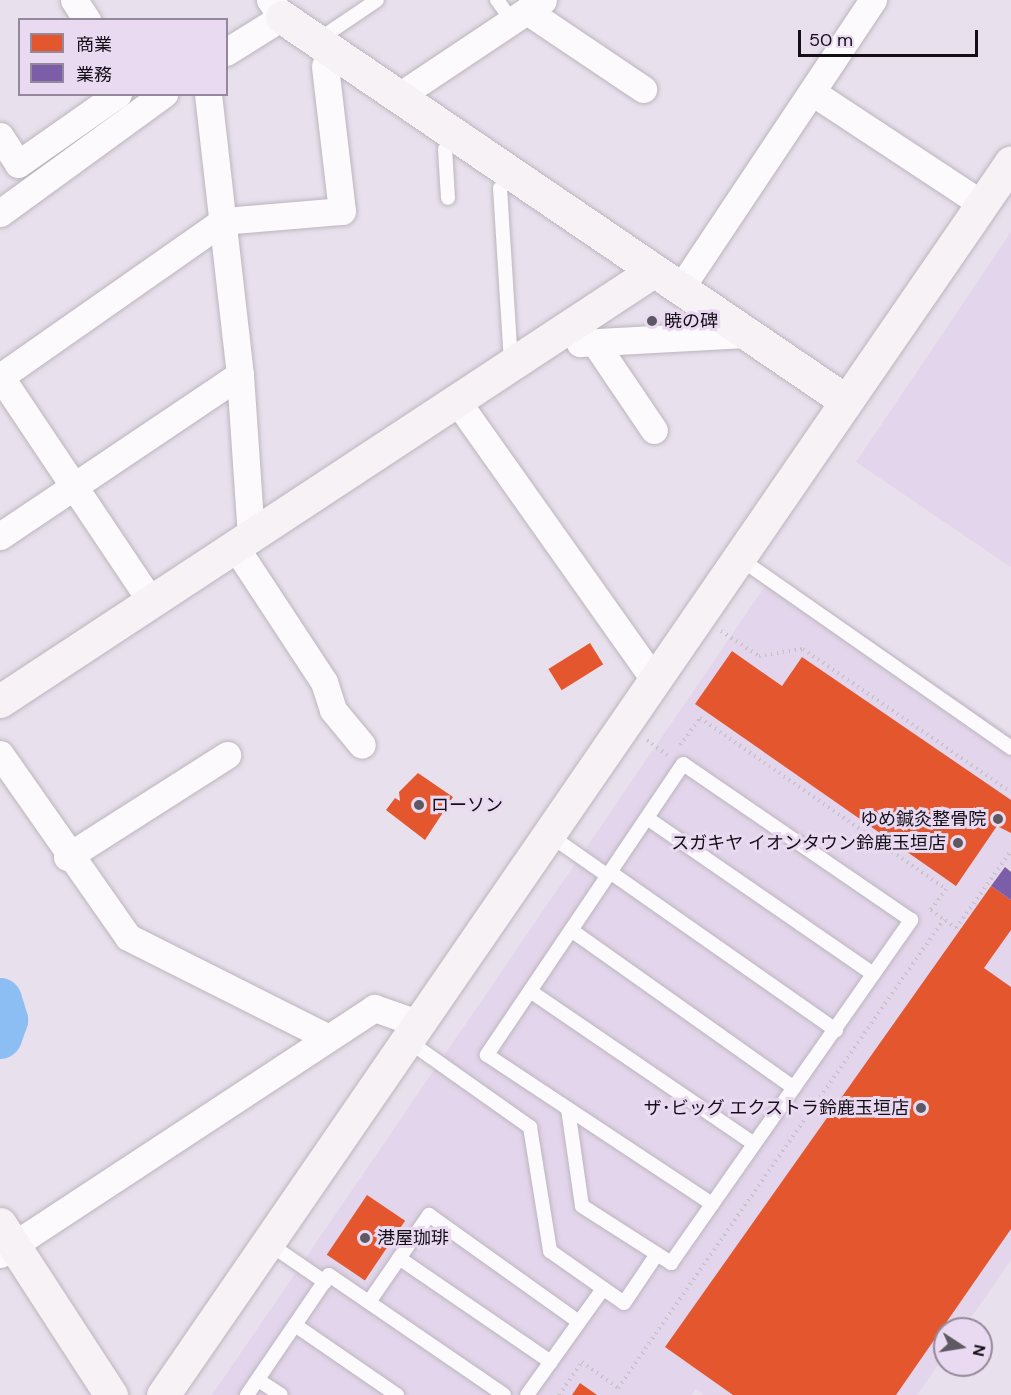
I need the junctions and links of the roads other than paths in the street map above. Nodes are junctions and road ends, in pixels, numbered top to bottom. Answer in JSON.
{"nodes":[{"id":1,"x":74,"y":0,"type":"edge"},
{"id":2,"x":377,"y":0,"type":"edge"},
{"id":3,"x":873,"y":0,"type":"edge"},
{"id":4,"x":276,"y":8,"type":"edge"},
{"id":5,"x":520,"y":8,"type":"edge"},
{"id":6,"x":86,"y":18,"type":"edge"},
{"id":7,"x":228,"y":50,"type":"edge"},
{"id":8,"x":322,"y":53,"type":"junction"},
{"id":9,"x":642,"y":89,"type":"dead end"},
{"id":10,"x":812,"y":92,"type":"junction"},
{"id":11,"x":115,"y":96,"type":"edge"},
{"id":12,"x":161,"y":96,"type":"edge"},
{"id":13,"x":208,"y":96,"type":"edge"},
{"id":14,"x":399,"y":96,"type":"junction"},
{"id":15,"x":0,"y":136,"type":"edge"},
{"id":16,"x":445,"y":149,"type":"dead end"},
{"id":17,"x":1011,"y":162,"type":"edge"},
{"id":18,"x":500,"y":188,"type":"dead end"},
{"id":19,"x":448,"y":198,"type":"dead end"},
{"id":20,"x":982,"y":204,"type":"junction"},
{"id":21,"x":0,"y":213,"type":"edge"},
{"id":22,"x":222,"y":221,"type":"junction"},
{"id":23,"x":653,"y":271,"type":"junction"},
{"id":24,"x":680,"y":289,"type":"junction"},
{"id":25,"x":583,"y":333,"type":"junction"},
{"id":26,"x":746,"y":334,"type":"junction"},
{"id":27,"x":512,"y":364,"type":"junction"},
{"id":28,"x":240,"y":375,"type":"junction"},
{"id":29,"x":0,"y":376,"type":"edge"},
{"id":30,"x":457,"y":401,"type":"junction"},
{"id":31,"x":846,"y":401,"type":"junction"},
{"id":32,"x":654,"y":430,"type":"dead end"},
{"id":33,"x":74,"y":486,"type":"junction"},
{"id":34,"x":0,"y":536,"type":"edge"},
{"id":35,"x":244,"y":542,"type":"junction"},
{"id":36,"x":739,"y":558,"type":"junction"},
{"id":37,"x":152,"y":603,"type":"junction"},
{"id":38,"x":653,"y":678,"type":"junction"},
{"id":39,"x":0,"y":700,"type":"edge"},
{"id":40,"x":362,"y":745,"type":"dead end"},
{"id":41,"x":1011,"y":748,"type":"edge"},
{"id":42,"x":0,"y":754,"type":"edge"},
{"id":43,"x":227,"y":754,"type":"dead end"},
{"id":44,"x":647,"y":818,"type":"junction"},
{"id":45,"x":546,"y":833,"type":"junction"},
{"id":46,"x":67,"y":857,"type":"junction"},
{"id":47,"x":609,"y":874,"type":"junction"},
{"id":48,"x":571,"y":930,"type":"junction"},
{"id":49,"x":873,"y":974,"type":"junction"},
{"id":50,"x":530,"y":991,"type":"junction"},
{"id":51,"x":836,"y":1030,"type":"junction"},
{"id":52,"x":411,"y":1031,"type":"junction"},
{"id":53,"x":327,"y":1037,"type":"junction"},
{"id":54,"x":794,"y":1088,"type":"junction"},
{"id":55,"x":567,"y":1108,"type":"junction"},
{"id":56,"x":754,"y":1144,"type":"junction"},
{"id":57,"x":712,"y":1204,"type":"junction"},
{"id":58,"x":4,"y":1240,"type":"edge"},
{"id":59,"x":266,"y":1242,"type":"junction"},
{"id":60,"x":657,"y":1254,"type":"junction"},
{"id":61,"x":399,"y":1258,"type":"junction"},
{"id":62,"x":325,"y":1282,"type":"junction"},
{"id":63,"x":603,"y":1289,"type":"junction"},
{"id":64,"x":369,"y":1302,"type":"junction"},
{"id":65,"x":579,"y":1322,"type":"junction"},
{"id":66,"x":295,"y":1325,"type":"junction"},
{"id":67,"x":551,"y":1362,"type":"junction"},
{"id":68,"x":258,"y":1380,"type":"junction"},
{"id":69,"x":111,"y":1395,"type":"edge"},
{"id":70,"x":163,"y":1395,"type":"edge"},
{"id":71,"x":247,"y":1395,"type":"edge"},
{"id":72,"x":280,"y":1395,"type":"edge"},
{"id":73,"x":397,"y":1395,"type":"edge"},
{"id":74,"x":504,"y":1395,"type":"edge"},
{"id":75,"x":527,"y":1395,"type":"edge"}],
"edges":[{"from":1,"to":6,"type":"street"},
{"from":2,"to":8,"type":"lane"},
{"from":3,"to":10,"type":"street"},
{"from":4,"to":7,"type":"street"},
{"from":4,"to":8,"type":"street"},
{"from":5,"to":9,"type":"street"},
{"from":5,"to":14,"type":"street"},
{"from":8,"to":14,"type":"street"},
{"from":8,"to":22,"type":"street"},
{"from":10,"to":20,"type":"street"},
{"from":10,"to":24,"type":"street"},
{"from":11,"to":15,"type":"street"},
{"from":12,"to":21,"type":"street"},
{"from":13,"to":22,"type":"street"},
{"from":14,"to":23,"type":"street"},
{"from":16,"to":19,"type":"lane"},
{"from":17,"to":20,"type":"street"},
{"from":18,"to":27,"type":"lane"},
{"from":20,"to":31,"type":"street"},
{"from":22,"to":28,"type":"street"},
{"from":22,"to":29,"type":"street"},
{"from":23,"to":24,"type":"street"},
{"from":23,"to":25,"type":"street"},
{"from":24,"to":26,"type":"street"},
{"from":25,"to":26,"type":"street"},
{"from":25,"to":27,"type":"street"},
{"from":25,"to":32,"type":"street"},
{"from":26,"to":31,"type":"street"},
{"from":27,"to":30,"type":"street"},
{"from":28,"to":33,"type":"street"},
{"from":28,"to":35,"type":"street"},
{"from":29,"to":33,"type":"street"},
{"from":30,"to":35,"type":"street"},
{"from":30,"to":38,"type":"street"},
{"from":31,"to":36,"type":"street"},
{"from":33,"to":34,"type":"street"},
{"from":33,"to":37,"type":"street"},
{"from":35,"to":37,"type":"street"},
{"from":35,"to":40,"type":"street"},
{"from":36,"to":38,"type":"street"},
{"from":36,"to":41,"type":"lane"},
{"from":37,"to":39,"type":"street"},
{"from":38,"to":45,"type":"street"},
{"from":42,"to":46,"type":"street"},
{"from":43,"to":46,"type":"street"},
{"from":44,"to":47,"type":"lane"},
{"from":44,"to":49,"type":"lane"},
{"from":44,"to":49,"type":"lane"},
{"from":45,"to":47,"type":"lane"},
{"from":45,"to":52,"type":"street"},
{"from":46,"to":53,"type":"street"},
{"from":47,"to":48,"type":"lane"},
{"from":47,"to":51,"type":"lane"},
{"from":48,"to":50,"type":"lane"},
{"from":48,"to":54,"type":"lane"},
{"from":49,"to":51,"type":"lane"},
{"from":50,"to":55,"type":"lane"},
{"from":50,"to":56,"type":"lane"},
{"from":51,"to":54,"type":"lane"},
{"from":52,"to":53,"type":"street"},
{"from":52,"to":59,"type":"street"},
{"from":52,"to":63,"type":"lane"},
{"from":53,"to":58,"type":"street"},
{"from":54,"to":56,"type":"lane"},
{"from":55,"to":57,"type":"lane"},
{"from":55,"to":60,"type":"lane"},
{"from":56,"to":57,"type":"lane"},
{"from":57,"to":60,"type":"lane"},
{"from":58,"to":69,"type":"street"},
{"from":59,"to":62,"type":"lane"},
{"from":59,"to":70,"type":"street"},
{"from":60,"to":63,"type":"lane"},
{"from":61,"to":64,"type":"lane"},
{"from":61,"to":65,"type":"lane"},
{"from":61,"to":67,"type":"lane"},
{"from":62,"to":64,"type":"lane"},
{"from":62,"to":66,"type":"lane"},
{"from":63,"to":65,"type":"lane"},
{"from":64,"to":74,"type":"lane"},
{"from":65,"to":67,"type":"lane"},
{"from":66,"to":68,"type":"lane"},
{"from":66,"to":73,"type":"lane"},
{"from":67,"to":75,"type":"lane"},
{"from":68,"to":71,"type":"lane"},
{"from":68,"to":72,"type":"lane"}]}
